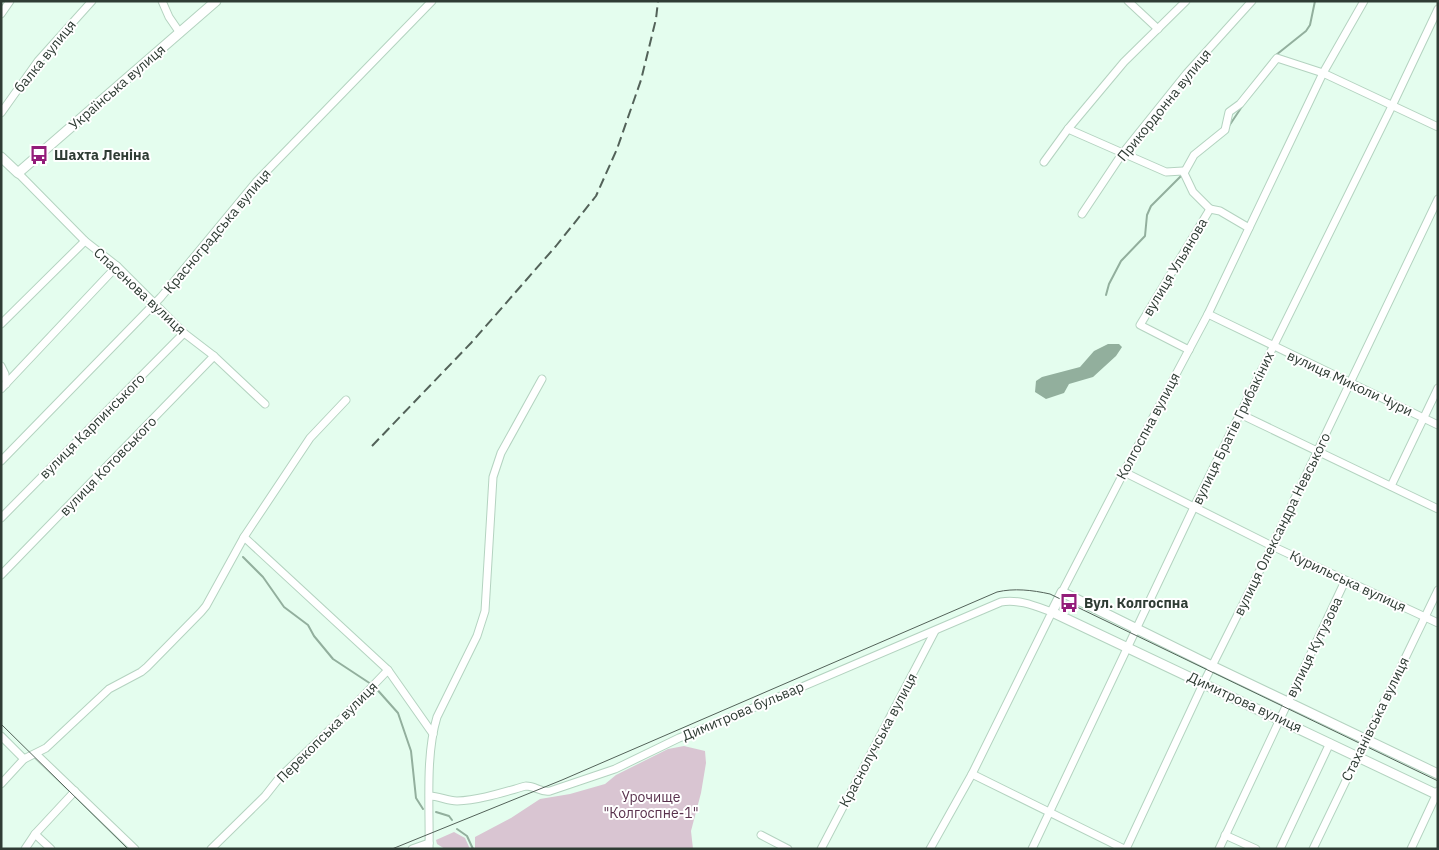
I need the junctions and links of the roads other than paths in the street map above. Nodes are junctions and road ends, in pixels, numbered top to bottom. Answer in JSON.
{"nodes":[{"id":1,"x":10,"y":1,"type":"edge"},
{"id":2,"x":92,"y":1,"type":"edge"},
{"id":3,"x":162,"y":1,"type":"edge"},
{"id":4,"x":216,"y":1,"type":"edge"},
{"id":5,"x":432,"y":1,"type":"edge"},
{"id":6,"x":1128,"y":1,"type":"edge"},
{"id":7,"x":1186,"y":1,"type":"edge"},
{"id":8,"x":1252,"y":1,"type":"edge"},
{"id":9,"x":1364,"y":1,"type":"edge"},
{"id":10,"x":1438,"y":9,"type":"edge"},
{"id":11,"x":1,"y":14,"type":"edge"},
{"id":12,"x":1158,"y":30,"type":"junction"},
{"id":13,"x":180,"y":33,"type":"junction"},
{"id":14,"x":1323,"y":73,"type":"junction"},
{"id":15,"x":1392,"y":106,"type":"junction"},
{"id":16,"x":1,"y":113,"type":"edge"},
{"id":17,"x":1438,"y":127,"type":"edge"},
{"id":18,"x":1068,"y":129,"type":"junction"},
{"id":19,"x":1122,"y":154,"type":"junction"},
{"id":20,"x":1,"y":157,"type":"edge"},
{"id":21,"x":1044,"y":162,"type":"dead end"},
{"id":22,"x":18,"y":174,"type":"junction"},
{"id":23,"x":1184,"y":174,"type":"junction"},
{"id":24,"x":1438,"y":199,"type":"edge"},
{"id":25,"x":1210,"y":210,"type":"junction"},
{"id":26,"x":1082,"y":214,"type":"dead end"},
{"id":27,"x":1249,"y":228,"type":"junction"},
{"id":28,"x":85,"y":240,"type":"junction"},
{"id":29,"x":117,"y":266,"type":"junction"},
{"id":30,"x":154,"y":304,"type":"junction"},
{"id":31,"x":1208,"y":314,"type":"junction"},
{"id":32,"x":1,"y":324,"type":"edge"},
{"id":33,"x":184,"y":333,"type":"junction"},
{"id":34,"x":1273,"y":347,"type":"junction"},
{"id":35,"x":1189,"y":350,"type":"junction"},
{"id":36,"x":214,"y":356,"type":"junction"},
{"id":37,"x":1,"y":366,"type":"edge"},
{"id":38,"x":542,"y":379,"type":"dead end"},
{"id":39,"x":1349,"y":383,"type":"junction"},
{"id":40,"x":4,"y":387,"type":"edge"},
{"id":41,"x":1438,"y":388,"type":"edge"},
{"id":42,"x":346,"y":400,"type":"dead end"},
{"id":43,"x":265,"y":404,"type":"dead end"},
{"id":44,"x":1240,"y":414,"type":"junction"},
{"id":45,"x":1423,"y":418,"type":"junction"},
{"id":46,"x":1438,"y":425,"type":"edge"},
{"id":47,"x":1317,"y":451,"type":"junction"},
{"id":48,"x":1,"y":461,"type":"edge"},
{"id":49,"x":1124,"y":472,"type":"junction"},
{"id":50,"x":1391,"y":486,"type":"junction"},
{"id":51,"x":1194,"y":507,"type":"junction"},
{"id":52,"x":1438,"y":509,"type":"edge"},
{"id":53,"x":1,"y":518,"type":"edge"},
{"id":54,"x":244,"y":537,"type":"junction"},
{"id":55,"x":1272,"y":546,"type":"junction"},
{"id":56,"x":1,"y":575,"type":"edge"},
{"id":57,"x":1345,"y":581,"type":"junction"},
{"id":58,"x":1438,"y":590,"type":"edge"},
{"id":59,"x":1062,"y":592,"type":"junction"},
{"id":60,"x":1052,"y":612,"type":"junction"},
{"id":61,"x":1425,"y":616,"type":"junction"},
{"id":62,"x":1438,"y":623,"type":"edge"},
{"id":63,"x":1137,"y":629,"type":"junction"},
{"id":64,"x":935,"y":631,"type":"junction"},
{"id":65,"x":1128,"y":647,"type":"junction"},
{"id":66,"x":1212,"y":666,"type":"junction"},
{"id":67,"x":388,"y":670,"type":"junction"},
{"id":68,"x":1204,"y":682,"type":"junction"},
{"id":69,"x":1288,"y":702,"type":"junction"},
{"id":70,"x":1280,"y":719,"type":"junction"},
{"id":71,"x":433,"y":734,"type":"junction"},
{"id":72,"x":1,"y":736,"type":"edge"},
{"id":73,"x":1365,"y":740,"type":"junction"},
{"id":74,"x":1330,"y":742,"type":"junction"},
{"id":75,"x":36,"y":754,"type":"junction"},
{"id":76,"x":1357,"y":756,"type":"junction"},
{"id":77,"x":24,"y":759,"type":"junction"},
{"id":78,"x":972,"y":774,"type":"junction"},
{"id":79,"x":1438,"y":774,"type":"edge"},
{"id":80,"x":1,"y":784,"type":"edge"},
{"id":81,"x":75,"y":791,"type":"junction"},
{"id":82,"x":1437,"y":793,"type":"edge"},
{"id":83,"x":430,"y":796,"type":"junction"},
{"id":84,"x":1050,"y":813,"type":"junction"},
{"id":85,"x":35,"y":834,"type":"junction"},
{"id":86,"x":761,"y":835,"type":"dead end"},
{"id":87,"x":1225,"y":835,"type":"junction"},
{"id":88,"x":429,"y":846,"type":"edge"},
{"id":89,"x":25,"y":849,"type":"edge"},
{"id":90,"x":51,"y":849,"type":"edge"},
{"id":91,"x":135,"y":849,"type":"edge"},
{"id":92,"x":211,"y":849,"type":"edge"},
{"id":93,"x":412,"y":849,"type":"edge"},
{"id":94,"x":788,"y":849,"type":"edge"},
{"id":95,"x":820,"y":849,"type":"edge"},
{"id":96,"x":930,"y":849,"type":"edge"},
{"id":97,"x":1032,"y":849,"type":"edge"},
{"id":98,"x":1125,"y":849,"type":"edge"},
{"id":99,"x":1219,"y":849,"type":"edge"},
{"id":100,"x":1256,"y":849,"type":"edge"},
{"id":101,"x":1280,"y":849,"type":"edge"},
{"id":102,"x":1313,"y":849,"type":"edge"},
{"id":103,"x":1411,"y":849,"type":"edge"}],
"edges":[{"from":1,"to":11,"type":"street"},
{"from":2,"to":16,"type":"street","name":"балка вулиця"},
{"from":3,"to":13,"type":"street"},
{"from":4,"to":13,"type":"street","name":"Українська вулиця"},
{"from":5,"to":30,"type":"street","name":"Красноградська вулиця"},
{"from":6,"to":12,"type":"street"},
{"from":7,"to":12,"type":"street"},
{"from":8,"to":19,"type":"street","name":"Прикордонна вулиця"},
{"from":9,"to":14,"type":"street","name":"Колгоспна вулиця"},
{"from":10,"to":15,"type":"street","name":"вулиця Братів Грибакіних"},
{"from":12,"to":18,"type":"street"},
{"from":13,"to":22,"type":"street","name":"Українська вулиця"},
{"from":14,"to":15,"type":"street"},
{"from":14,"to":23,"type":"street"},
{"from":14,"to":27,"type":"street","name":"Колгоспна вулиця"},
{"from":15,"to":17,"type":"street"},
{"from":15,"to":34,"type":"street","name":"вулиця Братів Грибакіних"},
{"from":18,"to":19,"type":"street"},
{"from":18,"to":21,"type":"street"},
{"from":19,"to":23,"type":"street"},
{"from":19,"to":26,"type":"street","name":"Прикордонна вулиця"},
{"from":20,"to":22,"type":"street"},
{"from":22,"to":28,"type":"street","name":"Спасенова вулиця"},
{"from":23,"to":25,"type":"street"},
{"from":24,"to":39,"type":"street","name":"вулиця Олександра Невського"},
{"from":25,"to":27,"type":"street"},
{"from":25,"to":35,"type":"street","name":"вулиця Ульянова"},
{"from":27,"to":31,"type":"street","name":"Колгоспна вулиця"},
{"from":28,"to":29,"type":"street","name":"Спасенова вулиця"},
{"from":28,"to":32,"type":"street"},
{"from":29,"to":30,"type":"street","name":"Спасенова вулиця"},
{"from":29,"to":40,"type":"street"},
{"from":30,"to":33,"type":"street","name":"Спасенова вулиця"},
{"from":30,"to":48,"type":"street","name":"Красноградська вулиця"},
{"from":31,"to":34,"type":"street","name":"вулиця Миколи Чури"},
{"from":31,"to":35,"type":"street","name":"Колгоспна вулиця"},
{"from":33,"to":36,"type":"street","name":"Спасенова вулиця"},
{"from":33,"to":53,"type":"street","name":"вулиця Карпинського"},
{"from":34,"to":39,"type":"street","name":"вулиця Миколи Чури"},
{"from":34,"to":44,"type":"street","name":"вулиця Братів Грибакіних"},
{"from":35,"to":49,"type":"street","name":"Колгоспна вулиця"},
{"from":36,"to":43,"type":"street","name":"Спасенова вулиця"},
{"from":36,"to":56,"type":"street","name":"вулиця Котовського"},
{"from":37,"to":40,"type":"street"},
{"from":38,"to":71,"type":"street"},
{"from":39,"to":45,"type":"street","name":"вулиця Миколи Чури"},
{"from":39,"to":47,"type":"street","name":"вулиця Олександра Невського"},
{"from":41,"to":45,"type":"street"},
{"from":42,"to":54,"type":"street"},
{"from":44,"to":47,"type":"street"},
{"from":44,"to":51,"type":"street","name":"вулиця Братів Грибакіних"},
{"from":45,"to":46,"type":"street","name":"вулиця Миколи Чури"},
{"from":45,"to":50,"type":"street"},
{"from":47,"to":50,"type":"street"},
{"from":47,"to":55,"type":"street","name":"вулиця Олександра Невського"},
{"from":49,"to":51,"type":"street","name":"Курильська вулиця"},
{"from":49,"to":59,"type":"street","name":"Колгоспна вулиця"},
{"from":50,"to":52,"type":"street"},
{"from":51,"to":55,"type":"street","name":"Курильська вулиця"},
{"from":51,"to":63,"type":"street","name":"вулиця Братів Грибакіних"},
{"from":54,"to":67,"type":"street"},
{"from":54,"to":75,"type":"street"},
{"from":55,"to":57,"type":"street","name":"Курильська вулиця"},
{"from":55,"to":66,"type":"street","name":"вулиця Олександра Невського"},
{"from":57,"to":61,"type":"street","name":"Курильська вулиця"},
{"from":57,"to":69,"type":"street","name":"вулиця Кутузова"},
{"from":58,"to":61,"type":"street","name":"Стаханівська вулиця"},
{"from":59,"to":60,"type":"street","name":"Колгоспна вулиця"},
{"from":59,"to":63,"type":"street","name":"Димитрова вулиця"},
{"from":60,"to":64,"type":"street","name":"Димитрова бульвар"},
{"from":60,"to":65,"type":"street","name":"Димитрова вулиця"},
{"from":60,"to":78,"type":"street","name":"Колгоспна вулиця"},
{"from":61,"to":62,"type":"street","name":"Курильська вулиця"},
{"from":61,"to":73,"type":"street","name":"Стаханівська вулиця"},
{"from":63,"to":65,"type":"street","name":"вулиця Братів Грибакіних"},
{"from":63,"to":66,"type":"street","name":"Димитрова вулиця"},
{"from":64,"to":83,"type":"street","name":"Димитрова бульвар"},
{"from":64,"to":95,"type":"street","name":"Краснолучська вулиця"},
{"from":65,"to":68,"type":"street","name":"Димитрова вулиця"},
{"from":65,"to":84,"type":"street","name":"вулиця Братів Грибакіних"},
{"from":66,"to":68,"type":"street","name":"вулиця Олександра Невського"},
{"from":66,"to":69,"type":"street","name":"Димитрова вулиця"},
{"from":67,"to":71,"type":"street","name":"Перекопська вулиця"},
{"from":67,"to":92,"type":"street","name":"Перекопська вулиця"},
{"from":68,"to":70,"type":"street","name":"Димитрова вулиця"},
{"from":68,"to":98,"type":"street","name":"вулиця Олександра Невського"},
{"from":69,"to":70,"type":"street","name":"вулиця Кутузова"},
{"from":69,"to":73,"type":"street","name":"Димитрова вулиця"},
{"from":70,"to":74,"type":"street","name":"Димитрова вулиця"},
{"from":70,"to":87,"type":"street","name":"вулиця Кутузова"},
{"from":71,"to":83,"type":"street"},
{"from":72,"to":77,"type":"street"},
{"from":73,"to":76,"type":"street","name":"Стаханівська вулиця"},
{"from":73,"to":79,"type":"street","name":"Димитрова вулиця"},
{"from":74,"to":76,"type":"street","name":"Димитрова вулиця"},
{"from":74,"to":101,"type":"street"},
{"from":75,"to":77,"type":"street"},
{"from":75,"to":81,"type":"street"},
{"from":76,"to":82,"type":"street","name":"Димитрова вулиця"},
{"from":76,"to":102,"type":"street","name":"Стаханівська вулиця"},
{"from":77,"to":80,"type":"street"},
{"from":78,"to":84,"type":"street"},
{"from":78,"to":96,"type":"street","name":"Колгоспна вулиця"},
{"from":81,"to":85,"type":"street"},
{"from":81,"to":91,"type":"street"},
{"from":82,"to":103,"type":"street"},
{"from":83,"to":88,"type":"street"},
{"from":84,"to":97,"type":"street","name":"вулиця Братів Грибакіних"},
{"from":84,"to":98,"type":"street"},
{"from":85,"to":89,"type":"street"},
{"from":85,"to":90,"type":"street"},
{"from":86,"to":94,"type":"street"},
{"from":87,"to":99,"type":"street","name":"вулиця Кутузова"},
{"from":87,"to":100,"type":"street"},
{"from":88,"to":93,"type":"street"}]}
